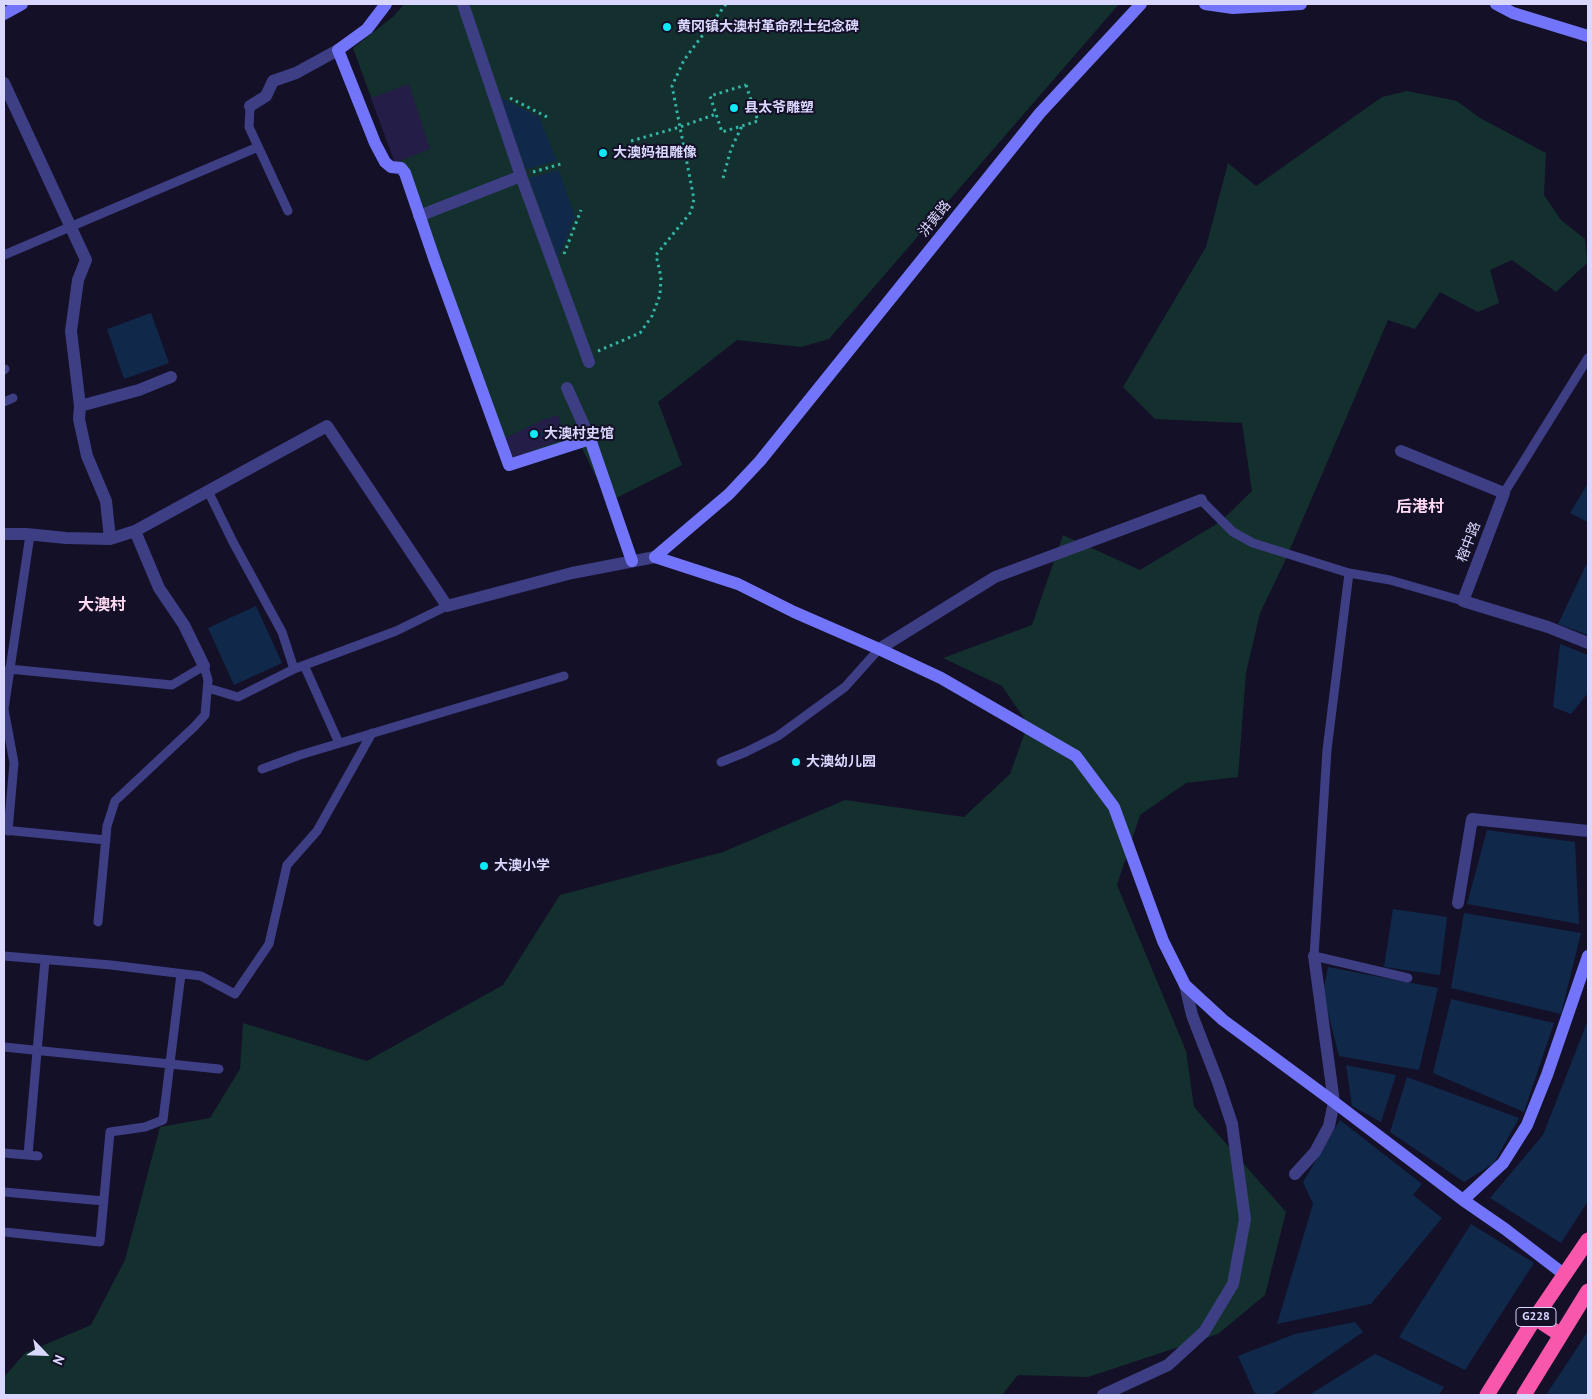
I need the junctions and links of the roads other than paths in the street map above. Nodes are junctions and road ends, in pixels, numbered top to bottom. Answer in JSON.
{"nodes":[{"id":1,"x":22,"y":4,"type":"edge"},
{"id":2,"x":386,"y":4,"type":"edge"},
{"id":3,"x":462,"y":4,"type":"edge"},
{"id":4,"x":1141,"y":4,"type":"edge"},
{"id":5,"x":1205,"y":4,"type":"edge"},
{"id":6,"x":1301,"y":4,"type":"edge"},
{"id":7,"x":1496,"y":4,"type":"edge"},
{"id":8,"x":4,"y":14,"type":"edge"},
{"id":9,"x":1588,"y":36,"type":"edge"},
{"id":10,"x":338,"y":50,"type":"junction"},
{"id":11,"x":4,"y":83,"type":"edge"},
{"id":12,"x":250,"y":106,"type":"joint"},
{"id":13,"x":258,"y":146,"type":"junction"},
{"id":14,"x":521,"y":176,"type":"junction"},
{"id":15,"x":288,"y":211,"type":"dead end"},
{"id":16,"x":419,"y":216,"type":"junction"},
{"id":17,"x":70,"y":228,"type":"junction"},
{"id":18,"x":4,"y":255,"type":"edge"},
{"id":19,"x":1588,"y":358,"type":"edge"},
{"id":20,"x":588,"y":359,"type":"road end"},
{"id":21,"x":171,"y":377,"type":"dead end"},
{"id":22,"x":567,"y":388,"type":"dead end"},
{"id":23,"x":13,"y":398,"type":"dead end"},
{"id":24,"x":4,"y":402,"type":"edge"},
{"id":25,"x":80,"y":406,"type":"junction"},
{"id":26,"x":590,"y":439,"type":"junction"},
{"id":27,"x":1401,"y":450,"type":"dead end"},
{"id":28,"x":208,"y":491,"type":"junction"},
{"id":29,"x":1504,"y":493,"type":"junction"},
{"id":30,"x":1201,"y":500,"type":"joint"},
{"id":31,"x":135,"y":531,"type":"junction"},
{"id":32,"x":4,"y":534,"type":"edge"},
{"id":33,"x":30,"y":535,"type":"junction"},
{"id":34,"x":110,"y":539,"type":"junction"},
{"id":35,"x":655,"y":557,"type":"junction"},
{"id":36,"x":632,"y":561,"type":"junction"},
{"id":37,"x":1349,"y":572,"type":"junction"},
{"id":38,"x":1463,"y":602,"type":"junction"},
{"id":39,"x":447,"y":606,"type":"junction"},
{"id":40,"x":1588,"y":643,"type":"edge"},
{"id":41,"x":879,"y":649,"type":"junction"},
{"id":42,"x":304,"y":665,"type":"junction"},
{"id":43,"x":204,"y":666,"type":"junction"},
{"id":44,"x":9,"y":669,"type":"junction"},
{"id":45,"x":294,"y":669,"type":"junction"},
{"id":46,"x":564,"y":676,"type":"dead end"},
{"id":47,"x":208,"y":688,"type":"junction"},
{"id":48,"x":372,"y":733,"type":"junction"},
{"id":49,"x":339,"y":743,"type":"junction"},
{"id":50,"x":721,"y":762,"type":"dead end"},
{"id":51,"x":262,"y":769,"type":"dead end"},
{"id":52,"x":6,"y":831,"type":"edge"},
{"id":53,"x":1588,"y":831,"type":"edge"},
{"id":54,"x":106,"y":840,"type":"junction"},
{"id":55,"x":1458,"y":904,"type":"dead end"},
{"id":56,"x":98,"y":922,"type":"dead end"},
{"id":57,"x":4,"y":956,"type":"edge"},
{"id":58,"x":1314,"y":956,"type":"junction"},
{"id":59,"x":1588,"y":956,"type":"edge"},
{"id":60,"x":45,"y":960,"type":"junction"},
{"id":61,"x":180,"y":974,"type":"junction"},
{"id":62,"x":1408,"y":978,"type":"dead end"},
{"id":63,"x":1185,"y":986,"type":"junction"},
{"id":64,"x":4,"y":1047,"type":"edge"},
{"id":65,"x":170,"y":1063,"type":"junction"},
{"id":66,"x":219,"y":1069,"type":"dead end"},
{"id":67,"x":1334,"y":1102,"type":"junction"},
{"id":68,"x":4,"y":1154,"type":"edge"},
{"id":69,"x":28,"y":1155,"type":"junction"},
{"id":70,"x":38,"y":1156,"type":"dead end"},
{"id":71,"x":1295,"y":1174,"type":"dead end"},
{"id":72,"x":4,"y":1192,"type":"edge"},
{"id":73,"x":1463,"y":1200,"type":"junction"},
{"id":74,"x":104,"y":1201,"type":"junction"},
{"id":75,"x":4,"y":1232,"type":"edge"},
{"id":76,"x":1588,"y":1240,"type":"edge"},
{"id":77,"x":1565,"y":1275,"type":"junction"},
{"id":78,"x":1588,"y":1291,"type":"edge"},
{"id":79,"x":1535,"y":1318,"type":"junction"},
{"id":80,"x":1561,"y":1335,"type":"junction"},
{"id":81,"x":1103,"y":1395,"type":"edge"},
{"id":82,"x":1487,"y":1395,"type":"edge"},
{"id":83,"x":1524,"y":1395,"type":"edge"}],
"edges":[{"from":1,"to":8,"type":"main road"},
{"from":2,"to":10,"type":"main road"},
{"from":3,"to":14,"type":"street"},
{"from":4,"to":35,"type":"main road","name":"汫黄路"},
{"from":5,"to":6,"type":"main road"},
{"from":7,"to":9,"type":"main road"},
{"from":10,"to":12,"type":"street"},
{"from":10,"to":16,"type":"main road"},
{"from":11,"to":17,"type":"street"},
{"from":12,"to":13,"type":"lane"},
{"from":13,"to":15,"type":"lane"},
{"from":13,"to":17,"type":"lane"},
{"from":14,"to":16,"type":"street"},
{"from":14,"to":20,"type":"street"},
{"from":16,"to":26,"type":"main road"},
{"from":17,"to":18,"type":"lane"},
{"from":17,"to":25,"type":"street"},
{"from":19,"to":29,"type":"lane"},
{"from":21,"to":25,"type":"street"},
{"from":22,"to":26,"type":"street"},
{"from":23,"to":24,"type":"lane"},
{"from":25,"to":34,"type":"street"},
{"from":26,"to":36,"type":"main road"},
{"from":27,"to":29,"type":"street"},
{"from":28,"to":31,"type":"street"},
{"from":28,"to":39,"type":"street"},
{"from":28,"to":45,"type":"lane"},
{"from":29,"to":38,"type":"street","name":"榕中路"},
{"from":30,"to":37,"type":"lane"},
{"from":30,"to":41,"type":"street"},
{"from":31,"to":34,"type":"street"},
{"from":31,"to":43,"type":"street"},
{"from":32,"to":33,"type":"street"},
{"from":33,"to":34,"type":"street"},
{"from":33,"to":44,"type":"lane"},
{"from":35,"to":36,"type":"street"},
{"from":35,"to":41,"type":"main road"},
{"from":36,"to":39,"type":"street"},
{"from":37,"to":38,"type":"lane"},
{"from":37,"to":58,"type":"lane"},
{"from":38,"to":40,"type":"street"},
{"from":39,"to":42,"type":"lane"},
{"from":41,"to":50,"type":"lane"},
{"from":41,"to":63,"type":"main road"},
{"from":42,"to":45,"type":"lane"},
{"from":42,"to":49,"type":"lane"},
{"from":43,"to":44,"type":"lane"},
{"from":43,"to":47,"type":"lane"},
{"from":44,"to":52,"type":"lane"},
{"from":45,"to":47,"type":"lane"},
{"from":46,"to":48,"type":"lane"},
{"from":47,"to":54,"type":"lane"},
{"from":48,"to":49,"type":"lane"},
{"from":48,"to":61,"type":"lane"},
{"from":49,"to":51,"type":"lane"},
{"from":52,"to":54,"type":"lane"},
{"from":53,"to":55,"type":"street"},
{"from":54,"to":56,"type":"lane"},
{"from":57,"to":60,"type":"lane"},
{"from":58,"to":62,"type":"lane"},
{"from":58,"to":67,"type":"street"},
{"from":59,"to":73,"type":"main road"},
{"from":60,"to":61,"type":"lane"},
{"from":60,"to":69,"type":"lane"},
{"from":61,"to":65,"type":"lane"},
{"from":63,"to":67,"type":"main road"},
{"from":63,"to":81,"type":"street"},
{"from":64,"to":65,"type":"lane"},
{"from":65,"to":66,"type":"lane"},
{"from":65,"to":74,"type":"lane"},
{"from":67,"to":71,"type":"street"},
{"from":67,"to":73,"type":"main road"},
{"from":68,"to":69,"type":"lane"},
{"from":69,"to":70,"type":"lane"},
{"from":72,"to":74,"type":"lane"},
{"from":73,"to":77,"type":"main road"},
{"from":74,"to":75,"type":"lane"},
{"from":76,"to":77,"type":"highway","number":"G228"},
{"from":77,"to":79,"type":"highway","number":"G228"},
{"from":78,"to":80,"type":"highway","number":"G228"},
{"from":79,"to":80,"type":"highway"},
{"from":79,"to":82,"type":"highway","number":"G228"},
{"from":80,"to":83,"type":"highway","number":"G228"}]}
